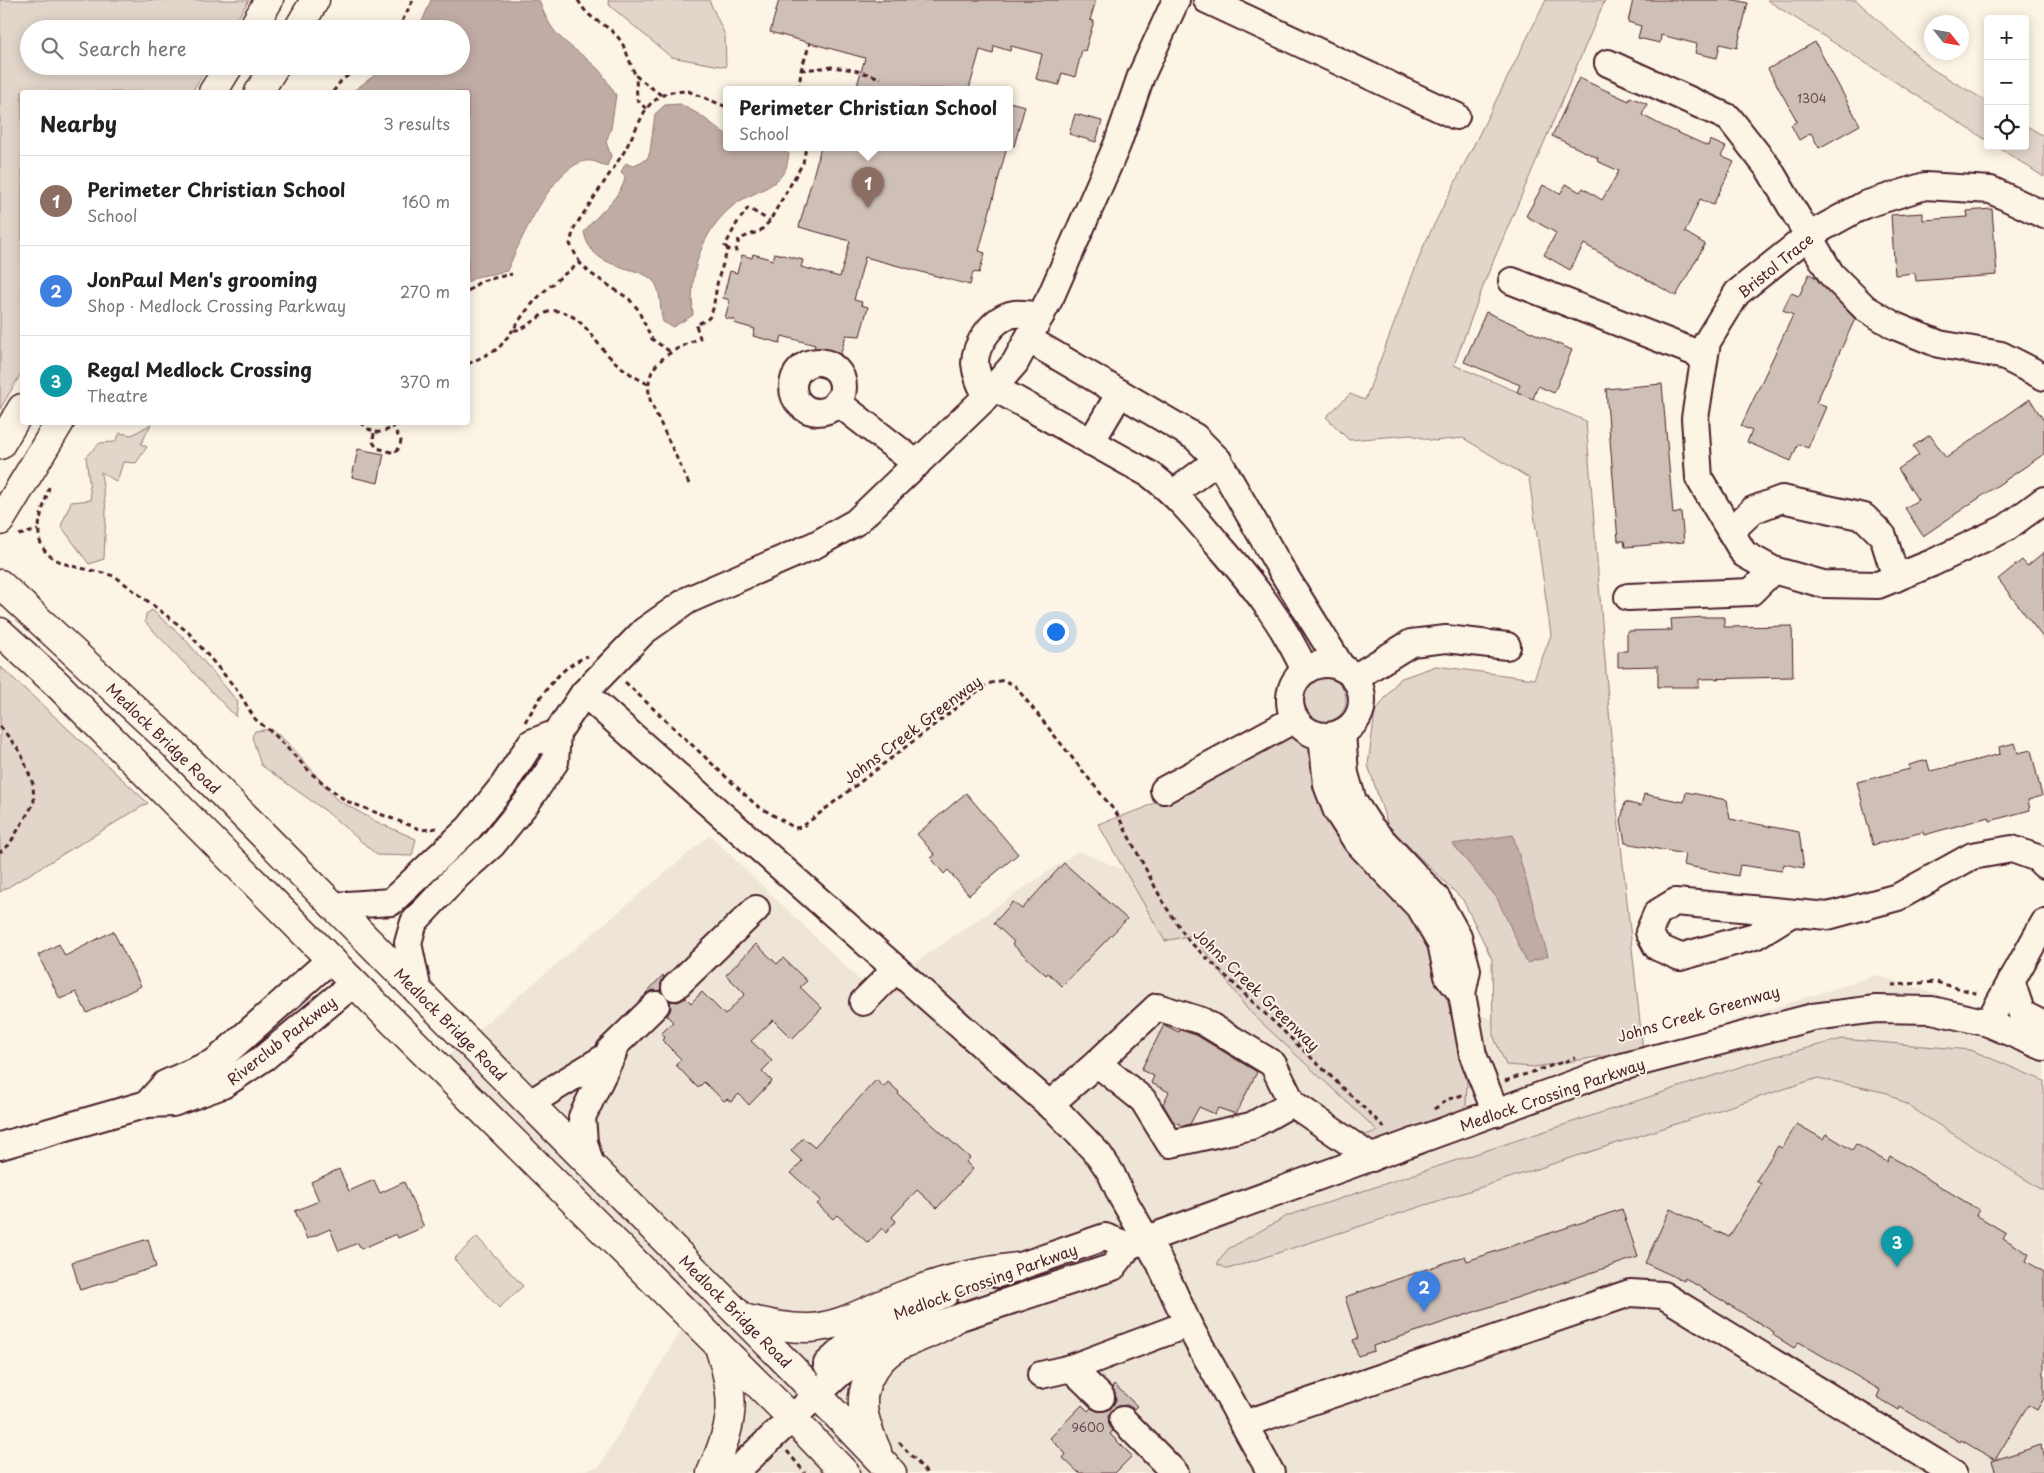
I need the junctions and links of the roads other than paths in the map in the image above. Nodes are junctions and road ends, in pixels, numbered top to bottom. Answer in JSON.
{"nodes":[{"id":1,"x":269,"y":0,"type":"edge"},
{"id":2,"x":315,"y":0,"type":"edge"},
{"id":3,"x":1176,"y":0,"type":"edge"},
{"id":4,"x":1207,"y":0,"type":"edge"},
{"id":5,"x":257,"y":20,"type":"edge"},
{"id":6,"x":303,"y":20,"type":"edge"},
{"id":7,"x":1608,"y":63,"type":"dead end"},
{"id":8,"x":223,"y":75,"type":"edge"},
{"id":9,"x":269,"y":75,"type":"edge"},
{"id":10,"x":214,"y":90,"type":"edge"},
{"id":11,"x":260,"y":90,"type":"edge"},
{"id":12,"x":1456,"y":116,"type":"dead end"},
{"id":13,"x":2044,"y":215,"type":"edge"},
{"id":14,"x":1808,"y":236,"type":"junction"},
{"id":15,"x":1512,"y":281,"type":"dead end"},
{"id":16,"x":1041,"y":315,"type":"junction"},
{"id":17,"x":1028,"y":339,"type":"junction"},
{"id":18,"x":1704,"y":356,"type":"junction"},
{"id":19,"x":2044,"y":376,"type":"edge"},
{"id":20,"x":990,"y":392,"type":"junction"},
{"id":21,"x":1120,"y":393,"type":"junction"},
{"id":22,"x":837,"y":402,"type":"dead end"},
{"id":23,"x":20,"y":411,"type":"edge"},
{"id":24,"x":58,"y":425,"type":"edge"},
{"id":25,"x":1091,"y":442,"type":"junction"},
{"id":26,"x":0,"y":445,"type":"edge"},
{"id":27,"x":1218,"y":460,"type":"junction"},
{"id":28,"x":917,"y":464,"type":"junction"},
{"id":29,"x":1174,"y":493,"type":"junction"},
{"id":30,"x":2044,"y":500,"type":"edge"},
{"id":31,"x":0,"y":521,"type":"edge"},
{"id":32,"x":1731,"y":531,"type":"junction"},
{"id":33,"x":1772,"y":570,"type":"junction"},
{"id":34,"x":1896,"y":578,"type":"junction"},
{"id":35,"x":0,"y":584,"type":"edge"},
{"id":36,"x":1628,"y":597,"type":"dead end"},
{"id":37,"x":0,"y":632,"type":"edge"},
{"id":38,"x":1507,"y":646,"type":"dead end"},
{"id":39,"x":1305,"y":671,"type":"junction"},
{"id":40,"x":1348,"y":673,"type":"junction"},
{"id":41,"x":584,"y":692,"type":"junction"},
{"id":42,"x":1295,"y":719,"type":"junction"},
{"id":43,"x":557,"y":733,"type":"junction"},
{"id":44,"x":1332,"y":734,"type":"junction"},
{"id":45,"x":1164,"y":790,"type":"dead end"},
{"id":46,"x":439,"y":858,"type":"junction"},
{"id":47,"x":2044,"y":865,"type":"edge"},
{"id":48,"x":458,"y":875,"type":"junction"},
{"id":49,"x":333,"y":906,"type":"junction"},
{"id":50,"x":756,"y":909,"type":"dead end"},
{"id":51,"x":1792,"y":913,"type":"dead end"},
{"id":52,"x":2044,"y":923,"type":"edge"},
{"id":53,"x":331,"y":959,"type":"junction"},
{"id":54,"x":896,"y":969,"type":"junction"},
{"id":55,"x":354,"y":983,"type":"junction"},
{"id":56,"x":675,"y":987,"type":"dead end"},
{"id":57,"x":2006,"y":990,"type":"junction"},
{"id":58,"x":418,"y":991,"type":"junction"},
{"id":59,"x":863,"y":1002,"type":"dead end"},
{"id":60,"x":656,"y":1005,"type":"dead end"},
{"id":61,"x":1988,"y":1023,"type":"junction"},
{"id":62,"x":2044,"y":1025,"type":"edge"},
{"id":63,"x":2044,"y":1046,"type":"edge"},
{"id":64,"x":610,"y":1050,"type":"dead end"},
{"id":65,"x":1097,"y":1063,"type":"junction"},
{"id":66,"x":530,"y":1103,"type":"junction"},
{"id":67,"x":1292,"y":1103,"type":"junction"},
{"id":68,"x":147,"y":1104,"type":"junction"},
{"id":69,"x":1049,"y":1105,"type":"junction"},
{"id":70,"x":1496,"y":1113,"type":"junction"},
{"id":71,"x":0,"y":1146,"type":"edge"},
{"id":72,"x":1372,"y":1158,"type":"junction"},
{"id":73,"x":590,"y":1163,"type":"junction"},
{"id":74,"x":1138,"y":1242,"type":"junction"},
{"id":75,"x":1018,"y":1267,"type":"junction"},
{"id":76,"x":743,"y":1318,"type":"junction"},
{"id":77,"x":952,"y":1321,"type":"junction"},
{"id":78,"x":1188,"y":1324,"type":"junction"},
{"id":79,"x":718,"y":1343,"type":"junction"},
{"id":80,"x":1071,"y":1368,"type":"junction"},
{"id":81,"x":1041,"y":1375,"type":"dead end"},
{"id":82,"x":812,"y":1388,"type":"junction"},
{"id":83,"x":1101,"y":1397,"type":"dead end"},
{"id":84,"x":786,"y":1412,"type":"junction"},
{"id":85,"x":1123,"y":1420,"type":"dead end"},
{"id":86,"x":1244,"y":1424,"type":"junction"},
{"id":87,"x":887,"y":1467,"type":"edge"},
{"id":88,"x":711,"y":1473,"type":"edge"},
{"id":89,"x":722,"y":1473,"type":"edge"},
{"id":90,"x":734,"y":1473,"type":"edge"},
{"id":91,"x":845,"y":1473,"type":"edge"},
{"id":92,"x":1175,"y":1473,"type":"edge"},
{"id":93,"x":1271,"y":1473,"type":"edge"},
{"id":94,"x":1953,"y":1473,"type":"edge"}],
"edges":[{"from":1,"to":5,"type":"main road"},
{"from":2,"to":6,"type":"main road"},
{"from":3,"to":16,"type":"street"},
{"from":4,"to":12,"type":"street"},
{"from":7,"to":14,"type":"street"},
{"from":8,"to":10,"type":"main road"},
{"from":9,"to":11,"type":"main road"},
{"from":13,"to":14,"type":"street","name":"Bristol Trace"},
{"from":14,"to":18,"type":"street","name":"Bristol Trace"},
{"from":14,"to":19,"type":"street"},
{"from":15,"to":18,"type":"street"},
{"from":16,"to":17,"type":"street"},
{"from":16,"to":20,"type":"street"},
{"from":17,"to":20,"type":"street"},
{"from":17,"to":21,"type":"street"},
{"from":18,"to":32,"type":"street","name":"Bristol Trace"},
{"from":20,"to":25,"type":"street"},
{"from":20,"to":28,"type":"street"},
{"from":21,"to":25,"type":"street"},
{"from":21,"to":27,"type":"street"},
{"from":22,"to":28,"type":"street"},
{"from":23,"to":26,"type":"main road"},
{"from":24,"to":31,"type":"main road"},
{"from":25,"to":29,"type":"street"},
{"from":27,"to":29,"type":"street"},
{"from":27,"to":40,"type":"street"},
{"from":28,"to":41,"type":"street"},
{"from":29,"to":39,"type":"street"},
{"from":30,"to":34,"type":"street","name":"Bristol Trace"},
{"from":32,"to":33,"type":"street","name":"Bristol Trace"},
{"from":32,"to":34,"type":"street"},
{"from":33,"to":34,"type":"street","name":"Bristol Trace"},
{"from":33,"to":36,"type":"street"},
{"from":35,"to":49,"type":"main road","name":"Medlock Bridge Road"},
{"from":37,"to":53,"type":"main road"},
{"from":38,"to":40,"type":"street"},
{"from":39,"to":40,"type":"street"},
{"from":39,"to":42,"type":"street"},
{"from":40,"to":44,"type":"street"},
{"from":41,"to":43,"type":"street"},
{"from":41,"to":54,"type":"street"},
{"from":42,"to":44,"type":"street"},
{"from":42,"to":45,"type":"street"},
{"from":43,"to":46,"type":"street"},
{"from":43,"to":48,"type":"street"},
{"from":44,"to":70,"type":"street"},
{"from":46,"to":48,"type":"street"},
{"from":46,"to":49,"type":"street"},
{"from":47,"to":51,"type":"street"},
{"from":48,"to":58,"type":"street"},
{"from":49,"to":58,"type":"main road","name":"Medlock Bridge Road"},
{"from":50,"to":56,"type":"street"},
{"from":52,"to":57,"type":"street"},
{"from":53,"to":55,"type":"main road"},
{"from":53,"to":68,"type":"street","name":"Riverclub Parkway"},
{"from":54,"to":59,"type":"street"},
{"from":54,"to":69,"type":"street"},
{"from":55,"to":68,"type":"street","name":"Riverclub Parkway"},
{"from":55,"to":79,"type":"main road"},
{"from":57,"to":61,"type":"street"},
{"from":57,"to":62,"type":"street"},
{"from":58,"to":66,"type":"main road","name":"Medlock Bridge Road"},
{"from":60,"to":64,"type":"street"},
{"from":61,"to":63,"type":"street","name":"Medlock Crossing Parkway"},
{"from":61,"to":70,"type":"street","name":"Medlock Crossing Parkway"},
{"from":65,"to":67,"type":"street"},
{"from":65,"to":67,"type":"street"},
{"from":65,"to":69,"type":"street"},
{"from":66,"to":73,"type":"main road","name":"Medlock Bridge Road"},
{"from":66,"to":73,"type":"street"},
{"from":67,"to":72,"type":"street"},
{"from":68,"to":71,"type":"street","name":"Riverclub Parkway"},
{"from":69,"to":74,"type":"street"},
{"from":70,"to":72,"type":"street","name":"Medlock Crossing Parkway"},
{"from":72,"to":74,"type":"street","name":"Medlock Crossing Parkway"},
{"from":73,"to":76,"type":"main road","name":"Medlock Bridge Road"},
{"from":74,"to":75,"type":"street","name":"Medlock Crossing Parkway"},
{"from":74,"to":77,"type":"street","name":"Medlock Crossing Parkway"},
{"from":74,"to":78,"type":"street"},
{"from":75,"to":76,"type":"main road"},
{"from":75,"to":82,"type":"street","name":"Medlock Crossing Parkway"},
{"from":76,"to":82,"type":"main road","name":"Medlock Bridge Road"},
{"from":77,"to":82,"type":"street","name":"Medlock Crossing Parkway"},
{"from":77,"to":87,"type":"main road"},
{"from":78,"to":80,"type":"street"},
{"from":78,"to":86,"type":"street"},
{"from":79,"to":84,"type":"main road"},
{"from":79,"to":88,"type":"main road"},
{"from":80,"to":81,"type":"street"},
{"from":80,"to":83,"type":"street"},
{"from":82,"to":84,"type":"street","name":"Medlock Crossing Parkway"},
{"from":82,"to":87,"type":"main road","name":"Medlock Bridge Road"},
{"from":84,"to":89,"type":"street"},
{"from":84,"to":90,"type":"street"},
{"from":84,"to":91,"type":"main road"},
{"from":85,"to":92,"type":"street"},
{"from":86,"to":93,"type":"street"},
{"from":86,"to":94,"type":"street"}]}
